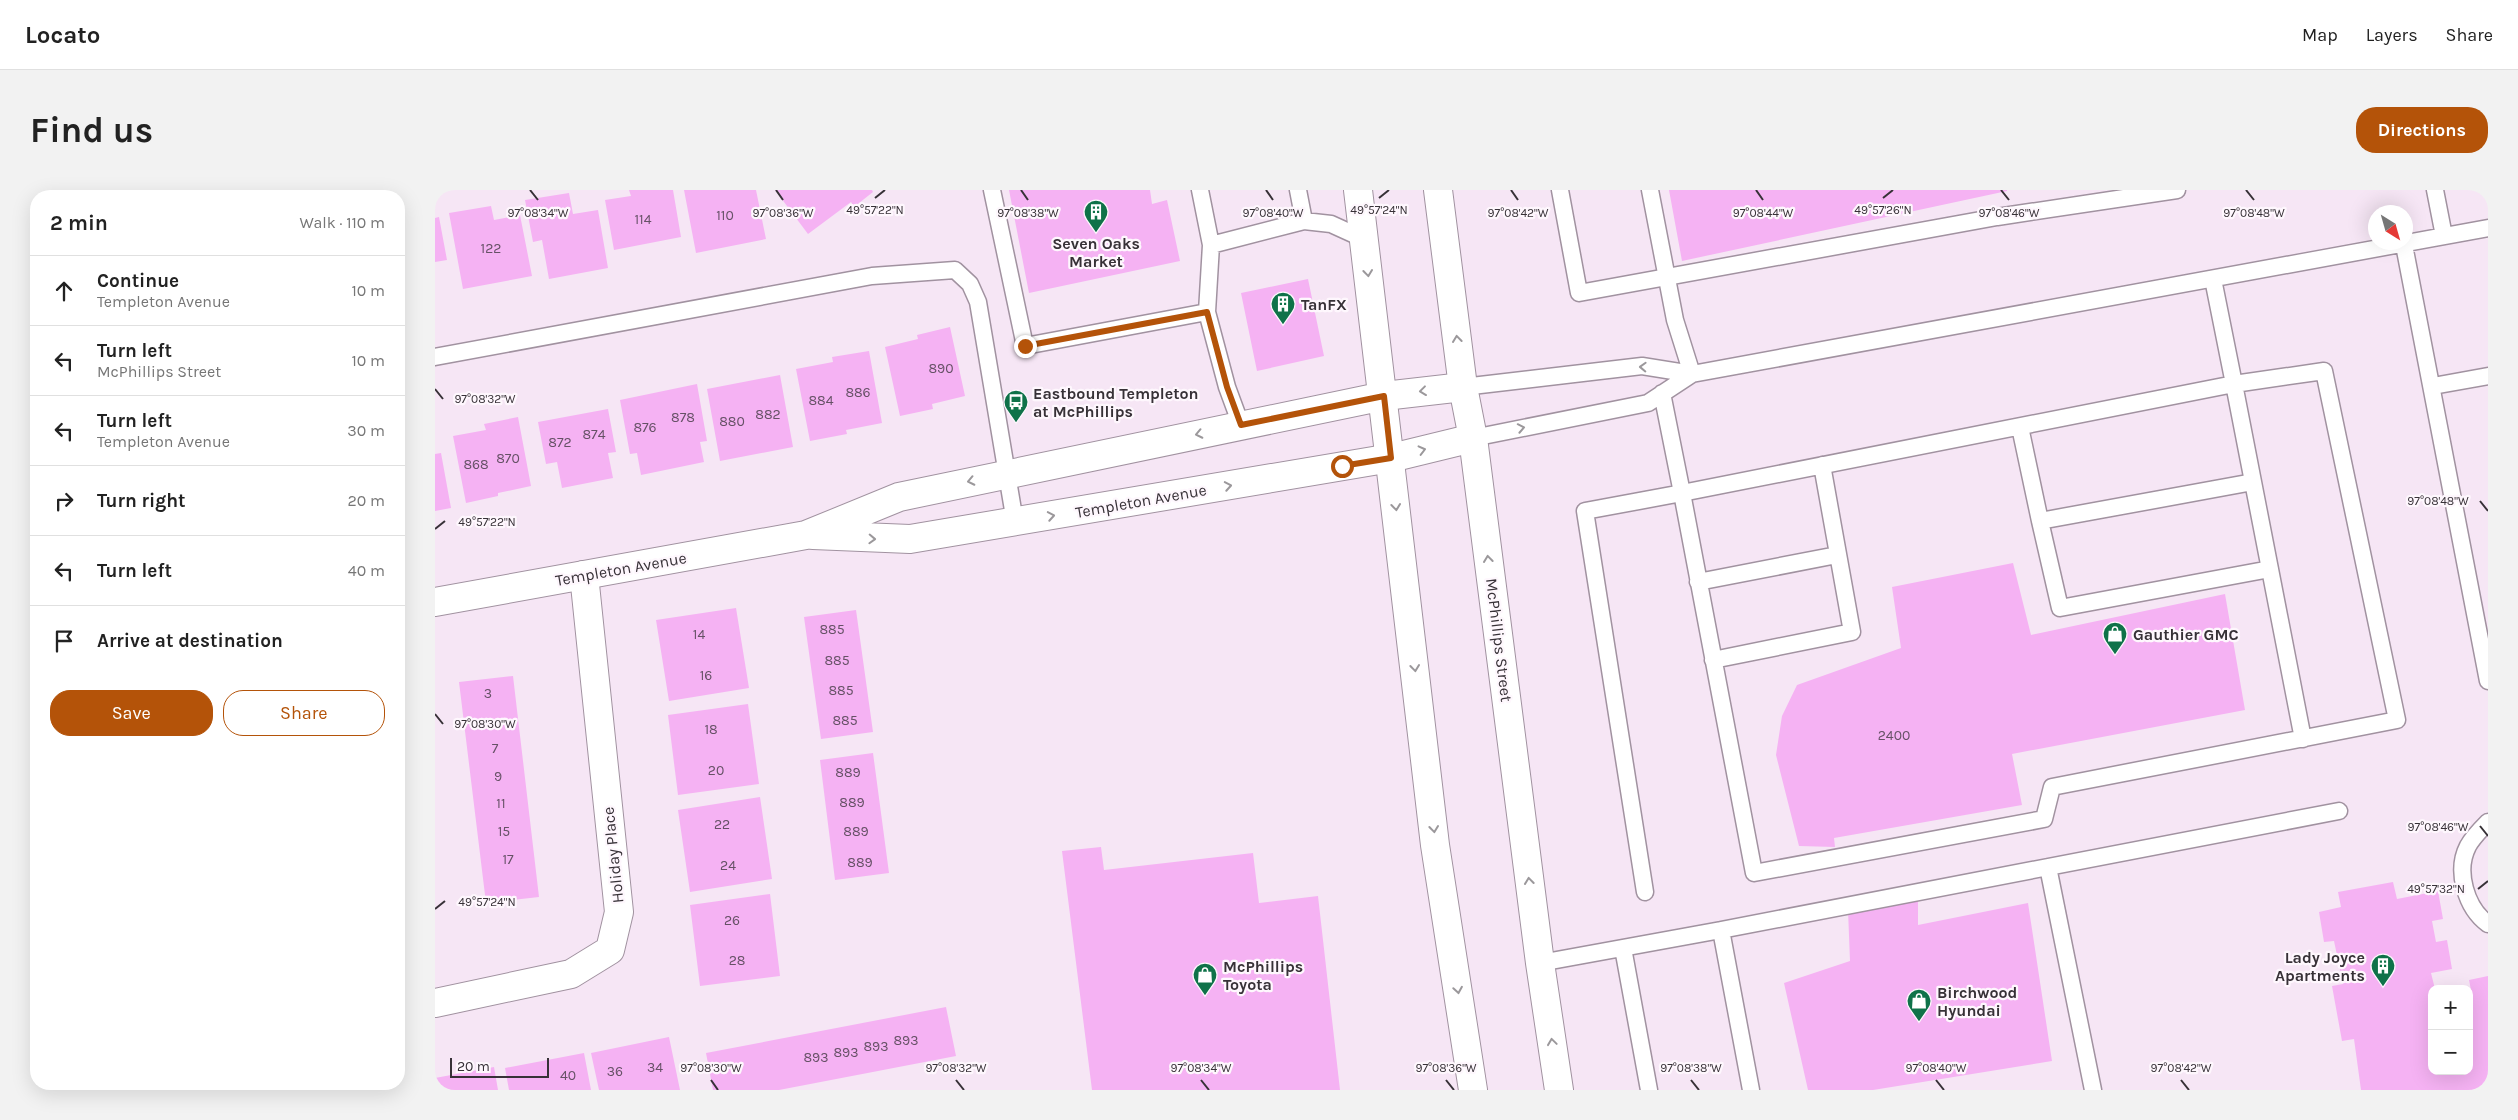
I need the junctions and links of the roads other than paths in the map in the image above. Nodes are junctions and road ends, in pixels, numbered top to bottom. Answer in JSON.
{"nodes":[{"id":1,"x":992,"y":190,"type":"edge"},
{"id":2,"x":1200,"y":190,"type":"edge"},
{"id":3,"x":1298,"y":190,"type":"edge"},
{"id":4,"x":1358,"y":190,"type":"edge"},
{"id":5,"x":1438,"y":190,"type":"edge"},
{"id":6,"x":1560,"y":190,"type":"edge"},
{"id":7,"x":1650,"y":190,"type":"edge"},
{"id":8,"x":2177,"y":190,"type":"edge"},
{"id":9,"x":2435,"y":190,"type":"edge"},
{"id":10,"x":2119,"y":194,"type":"edge"},
{"id":11,"x":1304,"y":221,"type":"junction"},
{"id":12,"x":2488,"y":228,"type":"edge"},
{"id":13,"x":2444,"y":236,"type":"junction"},
{"id":14,"x":1364,"y":238,"type":"junction"},
{"id":15,"x":2413,"y":243,"type":"edge"},
{"id":16,"x":1211,"y":245,"type":"junction"},
{"id":17,"x":2376,"y":250,"type":"edge"},
{"id":18,"x":2405,"y":250,"type":"edge"},
{"id":19,"x":1665,"y":278,"type":"junction"},
{"id":20,"x":2213,"y":279,"type":"junction"},
{"id":21,"x":1207,"y":312,"type":"junction"},
{"id":22,"x":435,"y":357,"type":"edge"},
{"id":23,"x":1692,"y":374,"type":"junction"},
{"id":24,"x":2488,"y":376,"type":"edge"},
{"id":25,"x":2234,"y":384,"type":"junction"},
{"id":26,"x":2433,"y":386,"type":"junction"},
{"id":27,"x":1463,"y":387,"type":"junction"},
{"id":28,"x":1662,"y":394,"type":"junction"},
{"id":29,"x":1384,"y":396,"type":"junction"},
{"id":30,"x":1241,"y":425,"type":"junction"},
{"id":31,"x":2020,"y":427,"type":"junction"},
{"id":32,"x":1473,"y":438,"type":"junction"},
{"id":33,"x":1391,"y":458,"type":"junction"},
{"id":34,"x":1821,"y":465,"type":"junction"},
{"id":35,"x":1006,"y":473,"type":"junction"},
{"id":36,"x":2253,"y":482,"type":"junction"},
{"id":37,"x":1682,"y":493,"type":"junction"},
{"id":38,"x":2040,"y":521,"type":"junction"},
{"id":39,"x":1015,"y":522,"type":"junction"},
{"id":40,"x":806,"y":535,"type":"junction"},
{"id":41,"x":1837,"y":555,"type":"junction"},
{"id":42,"x":2270,"y":568,"type":"junction"},
{"id":43,"x":584,"y":575,"type":"junction"},
{"id":44,"x":1698,"y":582,"type":"junction"},
{"id":45,"x":435,"y":602,"type":"edge"},
{"id":46,"x":1713,"y":660,"type":"junction"},
{"id":47,"x":2488,"y":681,"type":"edge"},
{"id":48,"x":2303,"y":739,"type":"junction"},
{"id":49,"x":2339,"y":811,"type":"dead end"},
{"id":50,"x":2488,"y":822,"type":"edge"},
{"id":51,"x":2048,"y":867,"type":"junction"},
{"id":52,"x":1645,"y":892,"type":"dead end"},
{"id":53,"x":2488,"y":924,"type":"edge"},
{"id":54,"x":1721,"y":930,"type":"junction"},
{"id":55,"x":1623,"y":948,"type":"junction"},
{"id":56,"x":1540,"y":963,"type":"junction"},
{"id":57,"x":435,"y":1002,"type":"edge"},
{"id":58,"x":1473,"y":1090,"type":"edge"},
{"id":59,"x":1559,"y":1090,"type":"edge"},
{"id":60,"x":1649,"y":1090,"type":"edge"},
{"id":61,"x":1751,"y":1090,"type":"edge"},
{"id":62,"x":2093,"y":1090,"type":"edge"}],
"edges":[{"from":1,"to":21,"type":"lane"},
{"from":2,"to":16,"type":"lane"},
{"from":3,"to":11,"type":"lane"},
{"from":4,"to":14,"type":"street"},
{"from":27,"to":5,"type":"street","name":"McPhillips Street","one_way":true},
{"from":6,"to":19,"type":"lane"},
{"from":7,"to":19,"type":"lane"},
{"from":8,"to":10,"type":"lane"},
{"from":9,"to":13,"type":"lane"},
{"from":10,"to":19,"type":"lane"},
{"from":11,"to":14,"type":"lane"},
{"from":11,"to":16,"type":"lane"},
{"from":12,"to":13,"type":"lane"},
{"from":13,"to":15,"type":"lane"},
{"from":14,"to":29,"type":"street","one_way":true},
{"from":16,"to":21,"type":"lane"},
{"from":17,"to":20,"type":"lane"},
{"from":18,"to":26,"type":"lane"},
{"from":19,"to":23,"type":"lane"},
{"from":20,"to":23,"type":"lane"},
{"from":20,"to":25,"type":"lane"},
{"from":21,"to":30,"type":"lane"},
{"from":22,"to":35,"type":"lane"},
{"from":23,"to":27,"type":"lane","one_way":true},
{"from":23,"to":28,"type":"lane"},
{"from":24,"to":26,"type":"lane"},
{"from":25,"to":31,"type":"lane"},
{"from":25,"to":36,"type":"lane"},
{"from":25,"to":48,"type":"lane"},
{"from":26,"to":47,"type":"lane"},
{"from":27,"to":29,"type":"street","name":"Templeton Avenue","one_way":true},
{"from":27,"to":32,"type":"street","name":"McPhillips Street"},
{"from":32,"to":28,"type":"lane","one_way":true},
{"from":28,"to":37,"type":"lane"},
{"from":29,"to":30,"type":"street","name":"Templeton Avenue"},
{"from":29,"to":33,"type":"street"},
{"from":30,"to":35,"type":"street","name":"Templeton Avenue","one_way":true},
{"from":31,"to":34,"type":"lane"},
{"from":31,"to":38,"type":"lane"},
{"from":33,"to":32,"type":"street","name":"Templeton Avenue","one_way":true},
{"from":56,"to":32,"type":"street","name":"McPhillips Street","one_way":true},
{"from":39,"to":33,"type":"street","name":"Templeton Avenue","one_way":true},
{"from":33,"to":58,"type":"street","one_way":true},
{"from":34,"to":37,"type":"lane"},
{"from":34,"to":41,"type":"lane"},
{"from":35,"to":39,"type":"lane"},
{"from":35,"to":40,"type":"street","name":"Templeton Avenue","one_way":true},
{"from":36,"to":38,"type":"lane"},
{"from":36,"to":42,"type":"lane"},
{"from":37,"to":44,"type":"lane"},
{"from":37,"to":52,"type":"lane"},
{"from":38,"to":42,"type":"lane"},
{"from":40,"to":39,"type":"street","name":"Templeton Avenue","one_way":true},
{"from":40,"to":43,"type":"street","name":"Templeton Avenue"},
{"from":41,"to":44,"type":"lane"},
{"from":41,"to":46,"type":"lane"},
{"from":42,"to":48,"type":"lane"},
{"from":43,"to":45,"type":"street","name":"Templeton Avenue"},
{"from":43,"to":57,"type":"street","name":"Holiday Place"},
{"from":44,"to":46,"type":"lane"},
{"from":46,"to":48,"type":"lane"},
{"from":49,"to":51,"type":"lane"},
{"from":50,"to":53,"type":"lane"},
{"from":51,"to":54,"type":"lane"},
{"from":51,"to":62,"type":"lane"},
{"from":54,"to":55,"type":"lane"},
{"from":54,"to":61,"type":"lane"},
{"from":55,"to":56,"type":"lane"},
{"from":55,"to":60,"type":"lane"},
{"from":59,"to":56,"type":"street","name":"McPhillips Street","one_way":true}]}
